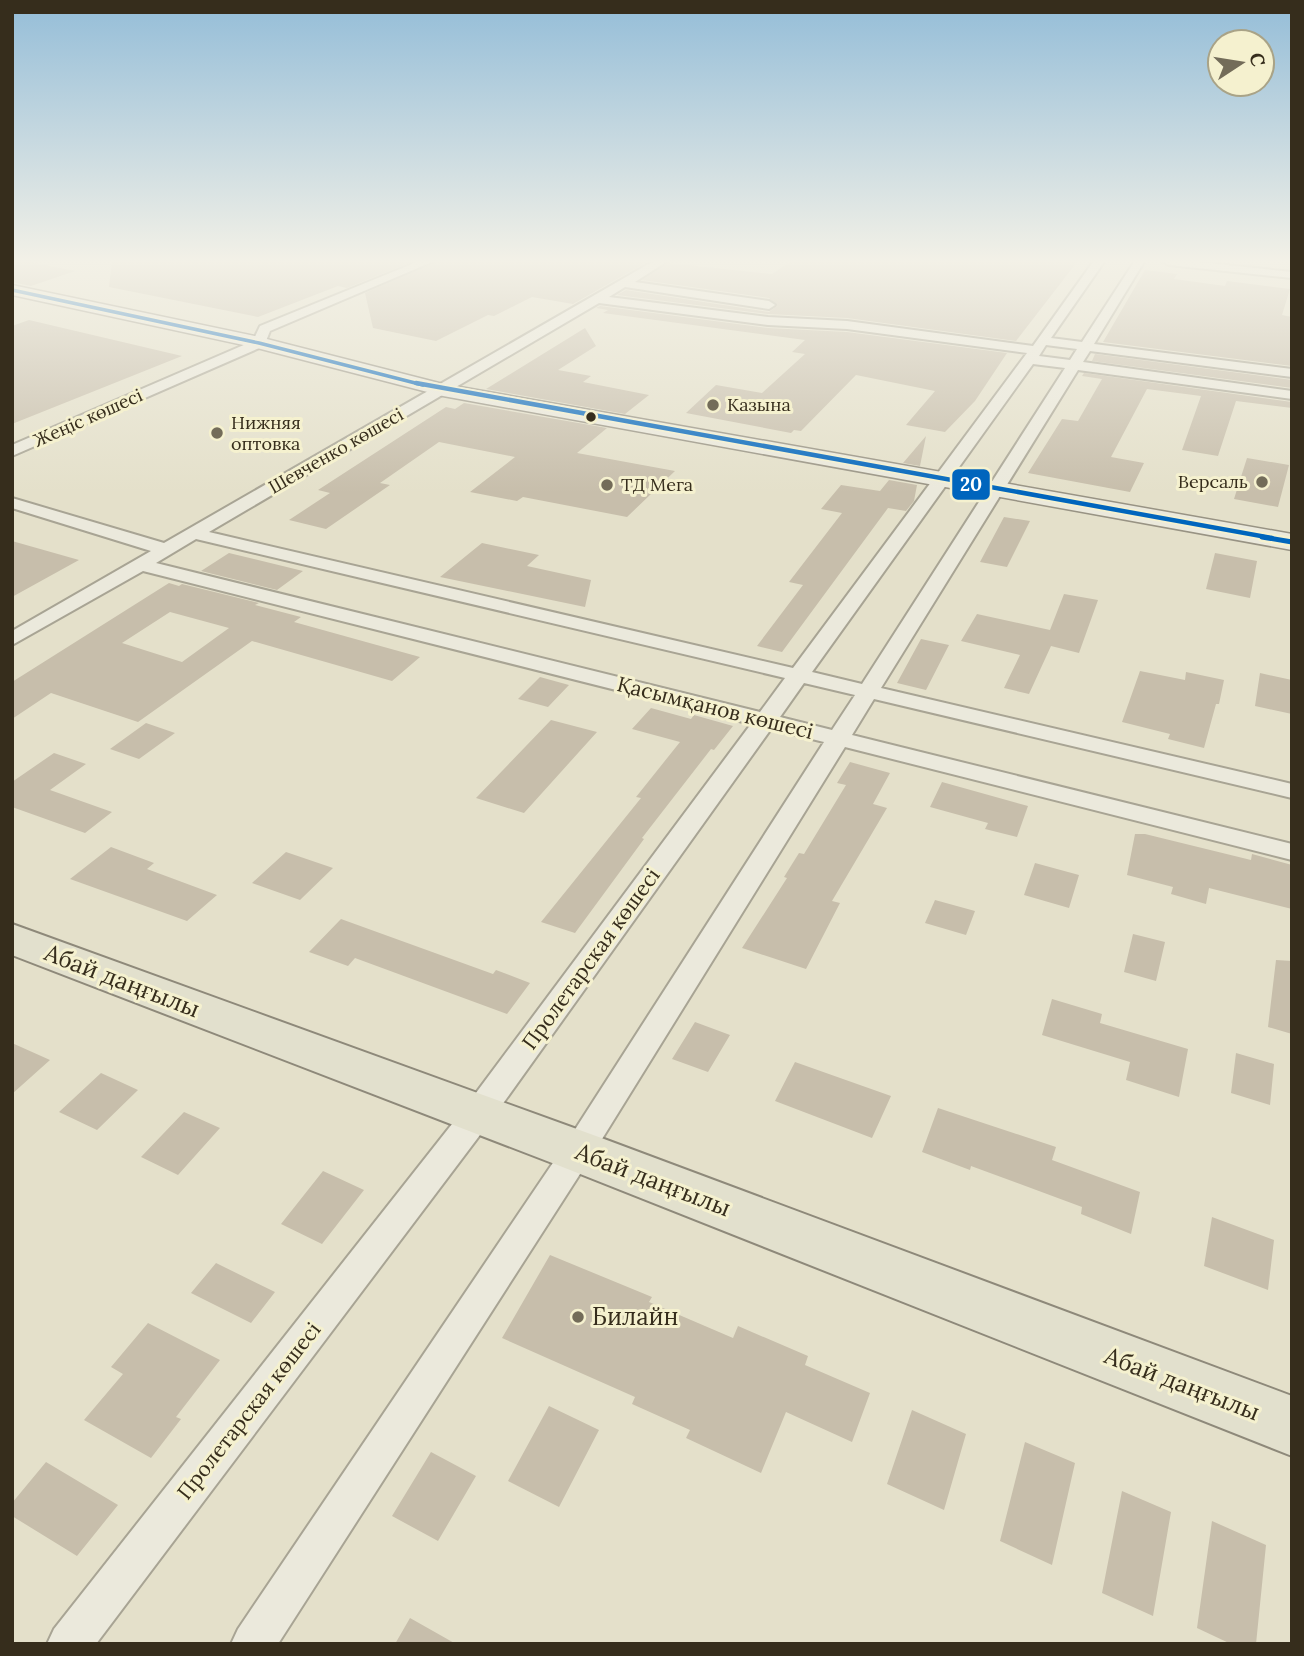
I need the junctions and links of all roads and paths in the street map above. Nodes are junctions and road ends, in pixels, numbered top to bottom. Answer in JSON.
{"nodes":[{"id":1,"x":242,"y":339,"type":"edge"},
{"id":2,"x":261,"y":339,"type":"edge"},
{"id":3,"x":529,"y":339,"type":"edge"},
{"id":4,"x":955,"y":339,"type":"edge"},
{"id":5,"x":1044,"y":339,"type":"edge"},
{"id":6,"x":1092,"y":339,"type":"edge"},
{"id":7,"x":259,"y":343,"type":"junction"},
{"id":8,"x":1087,"y":347,"type":"junction"},
{"id":9,"x":1036,"y":350,"type":"junction"},
{"id":10,"x":1075,"y":365,"type":"junction"},
{"id":11,"x":1292,"y":373,"type":"edge"},
{"id":12,"x":443,"y":390,"type":"junction"},
{"id":13,"x":1292,"y":395,"type":"edge"},
{"id":14,"x":12,"y":451,"type":"edge"},
{"id":15,"x":941,"y":479,"type":"junction"},
{"id":16,"x":997,"y":489,"type":"junction"},
{"id":17,"x":12,"y":503,"type":"edge"},
{"id":18,"x":193,"y":533,"type":"junction"},
{"id":19,"x":1292,"y":542,"type":"edge"},
{"id":20,"x":165,"y":549,"type":"junction"},
{"id":21,"x":138,"y":565,"type":"junction"},
{"id":22,"x":12,"y":639,"type":"edge"},
{"id":23,"x":799,"y":675,"type":"junction"},
{"id":24,"x":869,"y":692,"type":"junction"},
{"id":25,"x":765,"y":720,"type":"junction"},
{"id":26,"x":839,"y":739,"type":"junction"},
{"id":27,"x":1292,"y":791,"type":"edge"},
{"id":28,"x":1292,"y":852,"type":"edge"},
{"id":29,"x":12,"y":939,"type":"edge"},
{"id":30,"x":478,"y":1114,"type":"junction"},
{"id":31,"x":578,"y":1152,"type":"junction"},
{"id":32,"x":1292,"y":1426,"type":"edge"},
{"id":33,"x":69,"y":1644,"type":"edge"},
{"id":34,"x":253,"y":1644,"type":"edge"}],
"edges":[{"from":1,"to":7,"type":"street"},
{"from":2,"to":7,"type":"street","name":"Жеңіс көшесі"},
{"from":3,"to":12,"type":"street","name":"Шевченко көшесі"},
{"from":4,"to":9,"type":"street"},
{"from":5,"to":9,"type":"street","name":"Пролетарская көшесі"},
{"from":6,"to":8,"type":"street"},
{"from":7,"to":12,"type":"street"},
{"from":7,"to":14,"type":"street","name":"Жеңіс көшесі"},
{"from":8,"to":9,"type":"street"},
{"from":8,"to":10,"type":"street"},
{"from":8,"to":11,"type":"street"},
{"from":9,"to":10,"type":"street"},
{"from":9,"to":15,"type":"street","name":"Пролетарская көшесі"},
{"from":10,"to":13,"type":"street"},
{"from":10,"to":16,"type":"street"},
{"from":12,"to":15,"type":"street"},
{"from":12,"to":18,"type":"street","name":"Шевченко көшесі"},
{"from":15,"to":16,"type":"street"},
{"from":15,"to":23,"type":"street","name":"Пролетарская көшесі"},
{"from":16,"to":19,"type":"street"},
{"from":16,"to":24,"type":"street"},
{"from":17,"to":20,"type":"street"},
{"from":18,"to":20,"type":"street","name":"Шевченко көшесі"},
{"from":18,"to":23,"type":"street"},
{"from":20,"to":21,"type":"street","name":"Шевченко көшесі"},
{"from":21,"to":22,"type":"street","name":"Шевченко көшесі"},
{"from":21,"to":25,"type":"street","name":"Қасымқанов көшесі"},
{"from":23,"to":24,"type":"street"},
{"from":23,"to":25,"type":"street","name":"Пролетарская көшесі"},
{"from":24,"to":26,"type":"street"},
{"from":24,"to":27,"type":"street"},
{"from":25,"to":26,"type":"street","name":"Қасымқанов көшесі"},
{"from":25,"to":30,"type":"street","name":"Пролетарская көшесі"},
{"from":26,"to":28,"type":"street","name":"Қасымқанов көшесі"},
{"from":26,"to":31,"type":"street"},
{"from":29,"to":30,"type":"main road","name":"Абай даңғылы"},
{"from":30,"to":31,"type":"main road","name":"Абай даңғылы"},
{"from":30,"to":33,"type":"street","name":"Пролетарская көшесі"},
{"from":31,"to":32,"type":"main road","name":"Абай даңғылы"},
{"from":31,"to":34,"type":"street"}]}
